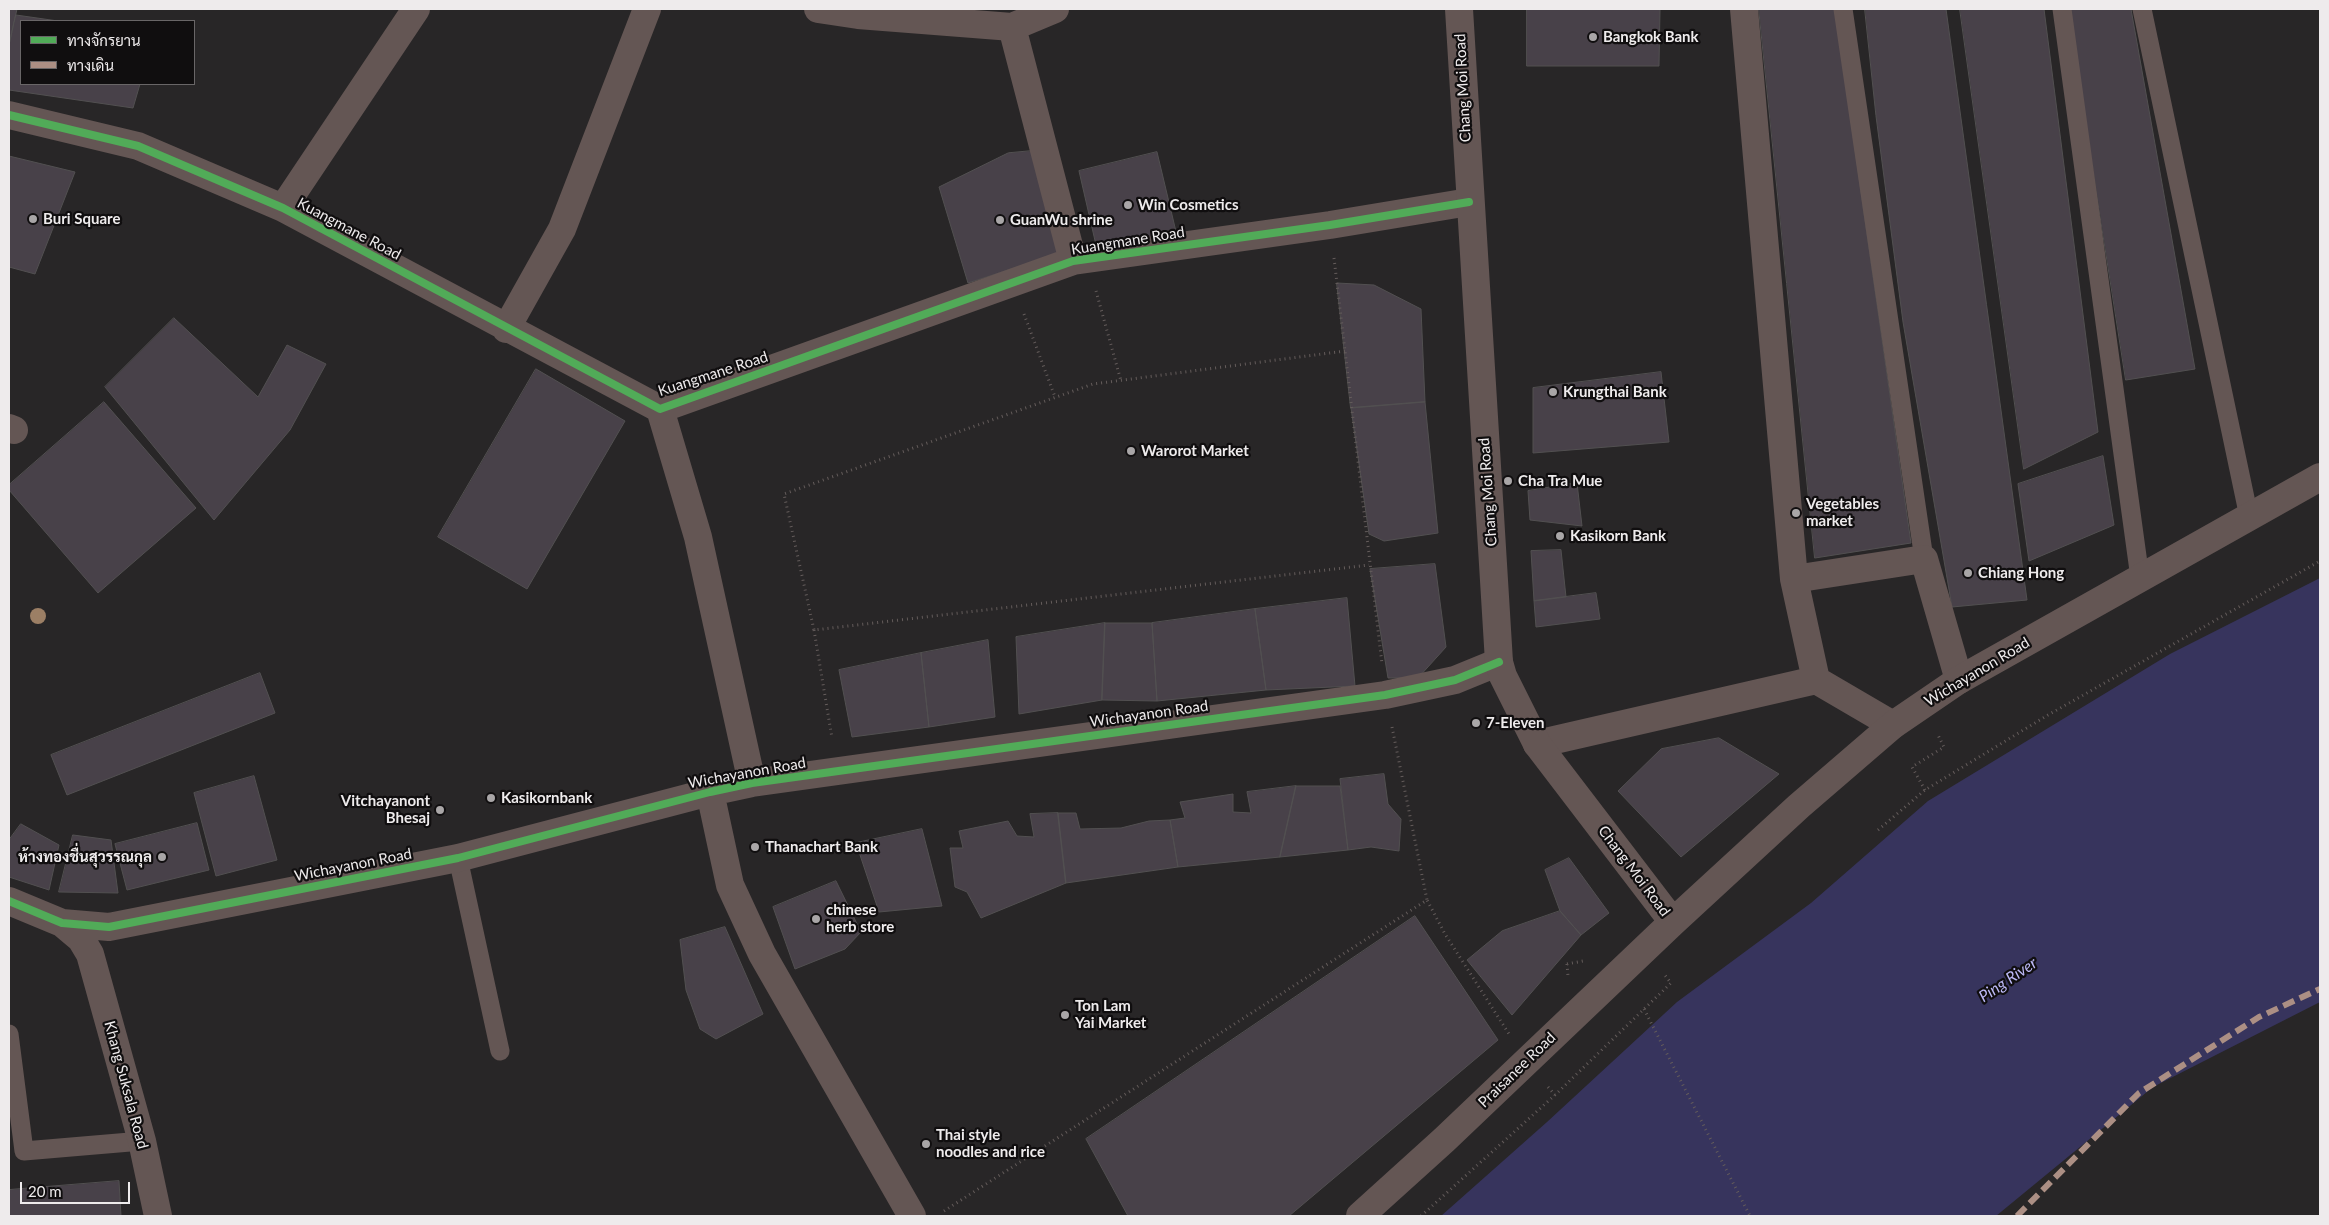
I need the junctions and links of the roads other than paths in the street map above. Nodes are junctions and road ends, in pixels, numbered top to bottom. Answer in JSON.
{"nodes":[{"id":1,"x":416,"y":9,"type":"edge"},
{"id":2,"x":647,"y":9,"type":"edge"},
{"id":3,"x":818,"y":9,"type":"edge"},
{"id":4,"x":1055,"y":9,"type":"edge"},
{"id":5,"x":1459,"y":9,"type":"edge"},
{"id":6,"x":1744,"y":9,"type":"edge"},
{"id":7,"x":1843,"y":9,"type":"edge"},
{"id":8,"x":2062,"y":9,"type":"edge"},
{"id":9,"x":2142,"y":9,"type":"edge"},
{"id":10,"x":1012,"y":27,"type":"junction"},
{"id":11,"x":9,"y":115,"type":"edge"},
{"id":12,"x":1469,"y":202,"type":"junction"},
{"id":13,"x":282,"y":208,"type":"junction"},
{"id":14,"x":1080,"y":260,"type":"junction"},
{"id":15,"x":506,"y":329,"type":"junction"},
{"id":16,"x":660,"y":409,"type":"junction"},
{"id":17,"x":2320,"y":477,"type":"edge"},
{"id":18,"x":2249,"y":517,"type":"junction"},
{"id":19,"x":1924,"y":559,"type":"junction"},
{"id":20,"x":2140,"y":578,"type":"junction"},
{"id":21,"x":1794,"y":579,"type":"junction"},
{"id":22,"x":1500,"y":662,"type":"junction"},
{"id":23,"x":1816,"y":680,"type":"junction"},
{"id":24,"x":1959,"y":680,"type":"junction"},
{"id":25,"x":1893,"y":725,"type":"junction"},
{"id":26,"x":1537,"y":744,"type":"junction"},
{"id":27,"x":752,"y":783,"type":"junction"},
{"id":28,"x":710,"y":792,"type":"junction"},
{"id":29,"x":458,"y":858,"type":"junction"},
{"id":30,"x":9,"y":901,"type":"edge"},
{"id":31,"x":1673,"y":922,"type":"junction"},
{"id":32,"x":62,"y":923,"type":"junction"},
{"id":33,"x":110,"y":927,"type":"junction"},
{"id":34,"x":90,"y":954,"type":"junction"},
{"id":35,"x":9,"y":1034,"type":"edge"},
{"id":36,"x":500,"y":1051,"type":"dead end"},
{"id":37,"x":142,"y":1142,"type":"junction"},
{"id":38,"x":158,"y":1216,"type":"edge"},
{"id":39,"x":912,"y":1216,"type":"edge"},
{"id":40,"x":1360,"y":1216,"type":"edge"}],
"edges":[{"from":1,"to":13,"type":"street"},
{"from":2,"to":15,"type":"street"},
{"from":3,"to":10,"type":"street"},
{"from":4,"to":10,"type":"street"},
{"from":5,"to":12,"type":"street","name":"Chang Moi Road"},
{"from":6,"to":21,"type":"street"},
{"from":7,"to":19,"type":"lane"},
{"from":8,"to":20,"type":"lane"},
{"from":9,"to":18,"type":"lane"},
{"from":10,"to":14,"type":"street"},
{"from":11,"to":13,"type":"street","name":"Kuangmane Road"},
{"from":12,"to":14,"type":"street","name":"Kuangmane Road"},
{"from":12,"to":22,"type":"street","name":"Chang Moi Road"},
{"from":13,"to":15,"type":"street","name":"Kuangmane Road"},
{"from":14,"to":16,"type":"street","name":"Kuangmane Road"},
{"from":15,"to":16,"type":"street","name":"Kuangmane Road"},
{"from":16,"to":27,"type":"street"},
{"from":17,"to":18,"type":"street","name":"Wichayanon Road"},
{"from":18,"to":20,"type":"street","name":"Wichayanon Road"},
{"from":19,"to":21,"type":"street"},
{"from":19,"to":24,"type":"street"},
{"from":20,"to":24,"type":"street","name":"Wichayanon Road"},
{"from":21,"to":23,"type":"street"},
{"from":22,"to":26,"type":"street","name":"Chang Moi Road"},
{"from":22,"to":27,"type":"street","name":"Wichayanon Road"},
{"from":23,"to":25,"type":"street"},
{"from":23,"to":26,"type":"street"},
{"from":24,"to":25,"type":"street","name":"Wichayanon Road"},
{"from":25,"to":31,"type":"street","name":"Wichayanon Road"},
{"from":26,"to":31,"type":"street","name":"Chang Moi Road"},
{"from":27,"to":28,"type":"street","name":"Wichayanon Road"},
{"from":28,"to":29,"type":"street","name":"Wichayanon Road"},
{"from":28,"to":39,"type":"street"},
{"from":29,"to":33,"type":"street","name":"Wichayanon Road"},
{"from":29,"to":36,"type":"lane"},
{"from":30,"to":32,"type":"street","name":"Wichayanon Road"},
{"from":31,"to":40,"type":"street","name":"Praisanee Road"},
{"from":32,"to":33,"type":"street","name":"Wichayanon Road"},
{"from":32,"to":34,"type":"street"},
{"from":33,"to":34,"type":"street"},
{"from":34,"to":37,"type":"street","name":"Khang Suksala Road"},
{"from":35,"to":37,"type":"lane"},
{"from":37,"to":38,"type":"street","name":"Khang Suksala Road"}]}
